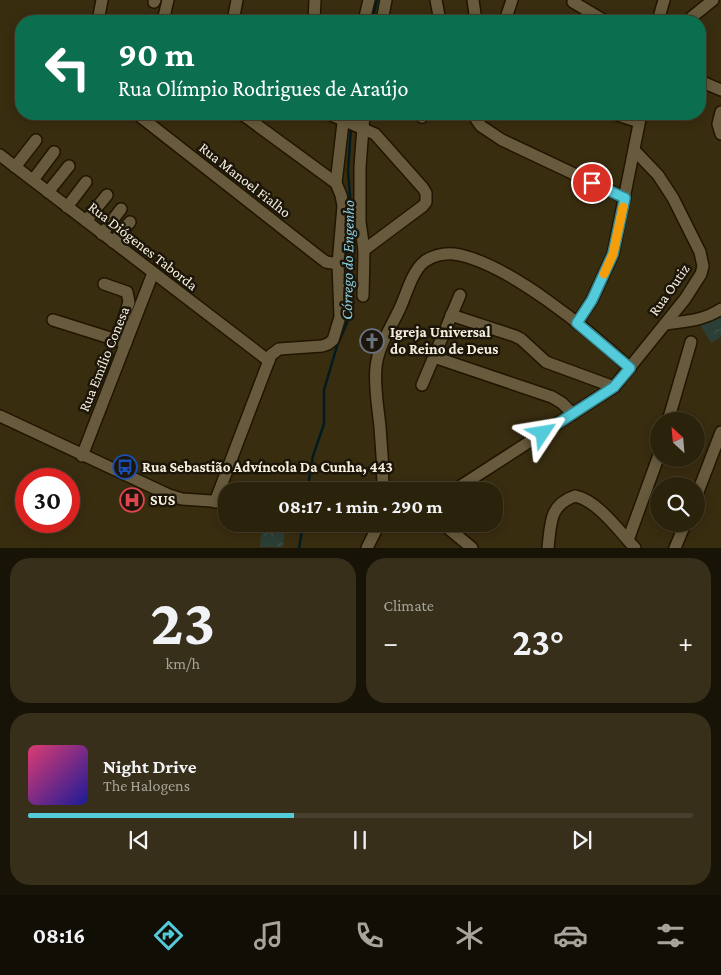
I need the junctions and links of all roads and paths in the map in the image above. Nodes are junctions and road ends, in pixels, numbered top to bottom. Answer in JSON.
{"nodes":[{"id":1,"x":102,"y":0,"type":"edge"},
{"id":2,"x":168,"y":0,"type":"edge"},
{"id":3,"x":237,"y":0,"type":"edge"},
{"id":4,"x":316,"y":0,"type":"edge"},
{"id":5,"x":369,"y":0,"type":"edge"},
{"id":6,"x":386,"y":0,"type":"edge"},
{"id":7,"x":436,"y":0,"type":"edge"},
{"id":8,"x":473,"y":0,"type":"edge"},
{"id":9,"x":512,"y":0,"type":"edge"},
{"id":10,"x":712,"y":0,"type":"edge"},
{"id":11,"x":573,"y":2,"type":"dead end"},
{"id":12,"x":99,"y":15,"type":"edge"},
{"id":13,"x":165,"y":15,"type":"edge"},
{"id":14,"x":234,"y":15,"type":"edge"},
{"id":15,"x":315,"y":15,"type":"edge"},
{"id":16,"x":365,"y":15,"type":"edge"},
{"id":17,"x":383,"y":15,"type":"edge"},
{"id":18,"x":439,"y":15,"type":"edge"},
{"id":19,"x":475,"y":15,"type":"edge"},
{"id":20,"x":507,"y":15,"type":"edge"},
{"id":21,"x":595,"y":15,"type":"edge"},
{"id":22,"x":694,"y":15,"type":"edge"},
{"id":23,"x":706,"y":84,"type":"edge"},
{"id":24,"x":721,"y":90,"type":"edge"},
{"id":25,"x":721,"y":112,"type":"edge"},
{"id":26,"x":145,"y":120,"type":"edge"},
{"id":27,"x":250,"y":120,"type":"edge"},
{"id":28,"x":345,"y":120,"type":"edge"},
{"id":29,"x":347,"y":120,"type":"edge"},
{"id":30,"x":363,"y":120,"type":"edge"},
{"id":31,"x":477,"y":120,"type":"edge"},
{"id":32,"x":640,"y":120,"type":"edge"},
{"id":33,"x":361,"y":127,"type":"junction"},
{"id":34,"x":721,"y":134,"type":"edge"},
{"id":35,"x":36,"y":140,"type":"dead end"},
{"id":36,"x":634,"y":150,"type":"junction"},
{"id":37,"x":54,"y":152,"type":"dead end"},
{"id":38,"x":0,"y":155,"type":"edge"},
{"id":39,"x":69,"y":166,"type":"dead end"},
{"id":40,"x":16,"y":167,"type":"junction"},
{"id":41,"x":33,"y":180,"type":"junction"},
{"id":42,"x":86,"y":182,"type":"dead end"},
{"id":43,"x":336,"y":184,"type":"junction"},
{"id":44,"x":48,"y":192,"type":"junction"},
{"id":45,"x":106,"y":195,"type":"dead end"},
{"id":46,"x":625,"y":197,"type":"junction"},
{"id":47,"x":68,"y":207,"type":"junction"},
{"id":48,"x":121,"y":210,"type":"dead end"},
{"id":49,"x":86,"y":221,"type":"junction"},
{"id":50,"x":130,"y":222,"type":"dead end"},
{"id":51,"x":102,"y":234,"type":"junction"},
{"id":52,"x":114,"y":242,"type":"junction"},
{"id":53,"x":364,"y":250,"type":"junction"},
{"id":54,"x":338,"y":264,"type":"junction"},
{"id":55,"x":153,"y":273,"type":"junction"},
{"id":56,"x":104,"y":284,"type":"dead end"},
{"id":57,"x":460,"y":295,"type":"dead end"},
{"id":58,"x":363,"y":296,"type":"dead end"},
{"id":59,"x":721,"y":309,"type":"edge"},
{"id":60,"x":451,"y":316,"type":"junction"},
{"id":61,"x":53,"y":320,"type":"dead end"},
{"id":62,"x":577,"y":323,"type":"junction"},
{"id":63,"x":666,"y":324,"type":"junction"},
{"id":64,"x":121,"y":341,"type":"junction"},
{"id":65,"x":691,"y":342,"type":"dead end"},
{"id":66,"x":434,"y":357,"type":"junction"},
{"id":67,"x":269,"y":361,"type":"junction"},
{"id":68,"x":630,"y":368,"type":"junction"},
{"id":69,"x":422,"y":385,"type":"dead end"},
{"id":70,"x":614,"y":387,"type":"junction"},
{"id":71,"x":671,"y":412,"type":"edge"},
{"id":72,"x":573,"y":414,"type":"junction"},
{"id":73,"x":0,"y":416,"type":"edge"},
{"id":74,"x":721,"y":432,"type":"edge"},
{"id":75,"x":82,"y":456,"type":"junction"},
{"id":76,"x":655,"y":468,"type":"edge"},
{"id":77,"x":704,"y":477,"type":"edge"},
{"id":78,"x":228,"y":482,"type":"edge"},
{"id":79,"x":383,"y":482,"type":"edge"},
{"id":80,"x":467,"y":482,"type":"edge"},
{"id":81,"x":218,"y":502,"type":"edge"},
{"id":82,"x":375,"y":532,"type":"edge"},
{"id":83,"x":453,"y":532,"type":"edge"},
{"id":84,"x":682,"y":532,"type":"edge"},
{"id":85,"x":632,"y":544,"type":"edge"},
{"id":86,"x":367,"y":548,"type":"edge"},
{"id":87,"x":472,"y":548,"type":"edge"},
{"id":88,"x":548,"y":548,"type":"edge"},
{"id":89,"x":675,"y":548,"type":"edge"}],
"edges":[{"from":1,"to":12,"type":"street"},
{"from":2,"to":13,"type":"street"},
{"from":3,"to":14,"type":"street"},
{"from":4,"to":15,"type":"street"},
{"from":5,"to":16,"type":"street"},
{"from":6,"to":17,"type":"street"},
{"from":7,"to":18,"type":"street"},
{"from":8,"to":19,"type":"street"},
{"from":9,"to":20,"type":"street"},
{"from":10,"to":22,"type":"street"},
{"from":11,"to":21,"type":"street"},
{"from":23,"to":24,"type":"street"},
{"from":25,"to":34,"type":"street"},
{"from":26,"to":54,"type":"street","name":"Rua Manoel Fialho"},
{"from":27,"to":43,"type":"street"},
{"from":28,"to":43,"type":"street"},
{"from":29,"to":33,"type":"street"},
{"from":30,"to":33,"type":"street"},
{"from":31,"to":46,"type":"street"},
{"from":32,"to":36,"type":"street"},
{"from":33,"to":53,"type":"street"},
{"from":33,"to":53,"type":"street"},
{"from":35,"to":40,"type":"street"},
{"from":36,"to":46,"type":"street"},
{"from":36,"to":63,"type":"street","name":"Rua Outiz"},
{"from":37,"to":41,"type":"street"},
{"from":38,"to":40,"type":"street","name":"Rua Diógenes Taborda"},
{"from":39,"to":44,"type":"street"},
{"from":40,"to":41,"type":"street","name":"Rua Diógenes Taborda"},
{"from":41,"to":44,"type":"street","name":"Rua Diógenes Taborda"},
{"from":42,"to":47,"type":"street"},
{"from":43,"to":54,"type":"street"},
{"from":44,"to":47,"type":"street","name":"Rua Diógenes Taborda"},
{"from":45,"to":49,"type":"street"},
{"from":46,"to":62,"type":"street"},
{"from":47,"to":49,"type":"street","name":"Rua Diógenes Taborda"},
{"from":48,"to":51,"type":"street"},
{"from":49,"to":51,"type":"street","name":"Rua Diógenes Taborda"},
{"from":50,"to":52,"type":"street"},
{"from":51,"to":52,"type":"street","name":"Rua Diógenes Taborda"},
{"from":52,"to":55,"type":"street","name":"Rua Diógenes Taborda"},
{"from":53,"to":58,"type":"street"},
{"from":54,"to":67,"type":"street"},
{"from":55,"to":64,"type":"street","name":"Rua Emílio Conesa"},
{"from":55,"to":67,"type":"street","name":"Rua Diógenes Taborda"},
{"from":56,"to":64,"type":"street"},
{"from":57,"to":60,"type":"street"},
{"from":59,"to":63,"type":"street"},
{"from":60,"to":66,"type":"street"},
{"from":60,"to":70,"type":"street"},
{"from":61,"to":64,"type":"street"},
{"from":62,"to":68,"type":"street"},
{"from":62,"to":79,"type":"street"},
{"from":63,"to":68,"type":"street","name":"Rua Outiz"},
{"from":64,"to":75,"type":"street","name":"Rua Emílio Conesa"},
{"from":65,"to":71,"type":"street"},
{"from":66,"to":69,"type":"street"},
{"from":66,"to":72,"type":"street"},
{"from":67,"to":78,"type":"street"},
{"from":68,"to":70,"type":"street","name":"Rua Outiz"},
{"from":70,"to":72,"type":"street","name":"Rua Outiz"},
{"from":72,"to":80,"type":"street","name":"Rua Outiz"},
{"from":73,"to":75,"type":"street"},
{"from":74,"to":77,"type":"street"},
{"from":75,"to":81,"type":"street"},
{"from":76,"to":85,"type":"street"},
{"from":82,"to":86,"type":"street"},
{"from":83,"to":87,"type":"street"},
{"from":84,"to":89,"type":"street"},
{"from":85,"to":88,"type":"street"}]}
